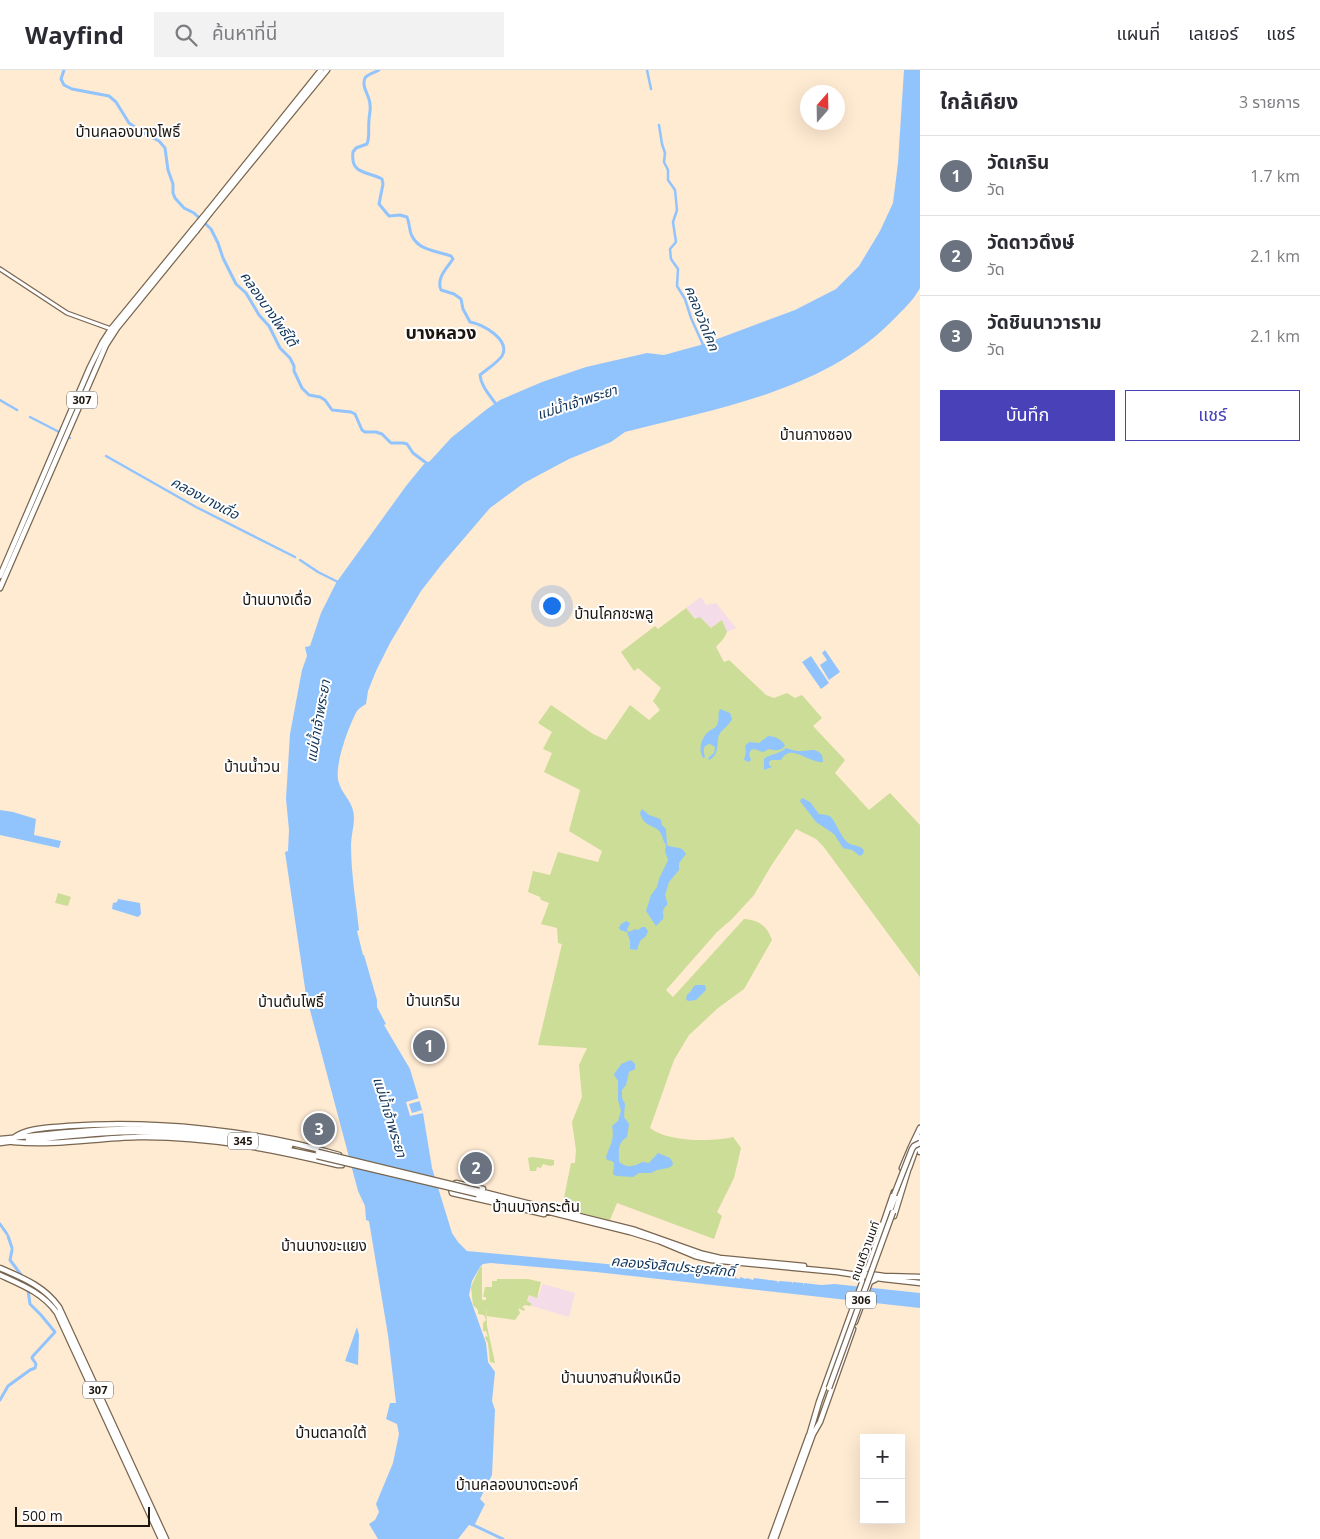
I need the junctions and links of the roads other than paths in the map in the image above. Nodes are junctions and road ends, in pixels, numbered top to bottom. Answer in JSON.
{"nodes":[{"id":1,"x":321,"y":70,"type":"edge"},
{"id":2,"x":327,"y":70,"type":"edge"},
{"id":3,"x":279,"y":126,"type":"junction"},
{"id":4,"x":0,"y":269,"type":"edge"},
{"id":5,"x":160,"y":271,"type":"junction"},
{"id":6,"x":111,"y":329,"type":"junction"},
{"id":7,"x":0,"y":576,"type":"edge"},
{"id":8,"x":0,"y":588,"type":"edge"},
{"id":9,"x":165,"y":1126,"type":"junction"},
{"id":10,"x":920,"y":1129,"type":"edge"},
{"id":11,"x":160,"y":1130,"type":"junction"},
{"id":12,"x":136,"y":1131,"type":"junction"},
{"id":13,"x":169,"y":1134,"type":"junction"},
{"id":14,"x":256,"y":1137,"type":"junction"},
{"id":15,"x":23,"y":1138,"type":"junction"},
{"id":16,"x":178,"y":1138,"type":"junction"},
{"id":17,"x":920,"y":1138,"type":"edge"},
{"id":18,"x":2,"y":1140,"type":"edge"},
{"id":19,"x":13,"y":1140,"type":"junction"},
{"id":20,"x":920,"y":1143,"type":"edge"},
{"id":21,"x":275,"y":1145,"type":"junction"},
{"id":22,"x":254,"y":1146,"type":"junction"},
{"id":23,"x":920,"y":1148,"type":"edge"},
{"id":24,"x":920,"y":1153,"type":"edge"},
{"id":25,"x":912,"y":1161,"type":"junction"},
{"id":26,"x":909,"y":1167,"type":"junction"},
{"id":27,"x":892,"y":1212,"type":"junction"},
{"id":28,"x":568,"y":1215,"type":"junction"},
{"id":29,"x":872,"y":1257,"type":"junction"},
{"id":30,"x":878,"y":1258,"type":"junction"},
{"id":31,"x":0,"y":1268,"type":"edge"},
{"id":32,"x":858,"y":1273,"type":"junction"},
{"id":33,"x":0,"y":1275,"type":"edge"},
{"id":34,"x":884,"y":1278,"type":"junction"},
{"id":35,"x":877,"y":1279,"type":"junction"},
{"id":36,"x":920,"y":1280,"type":"edge"},
{"id":37,"x":853,"y":1309,"type":"junction"},
{"id":38,"x":860,"y":1310,"type":"junction"},
{"id":39,"x":848,"y":1321,"type":"junction"},
{"id":40,"x":855,"y":1324,"type":"junction"},
{"id":41,"x":119,"y":1435,"type":"junction"},
{"id":42,"x":811,"y":1436,"type":"junction"},
{"id":43,"x":114,"y":1438,"type":"junction"},
{"id":44,"x":121,"y":1447,"type":"junction"},
{"id":45,"x":164,"y":1539,"type":"edge"},
{"id":46,"x":771,"y":1539,"type":"edge"},
{"id":47,"x":775,"y":1539,"type":"edge"}],
"edges":[{"from":1,"to":3,"type":"main road","number":"307"},
{"from":2,"to":3,"type":"main road","number":"307"},
{"from":3,"to":5,"type":"main road","number":"307","bridge":true},
{"from":4,"to":6,"type":"street"},
{"from":5,"to":6,"type":"main road","number":"307"},
{"from":5,"to":8,"type":"main road","number":"307"},
{"from":6,"to":7,"type":"main road","number":"307"},
{"from":9,"to":11,"type":"main road"},
{"from":9,"to":12,"type":"main road"},
{"from":9,"to":14,"type":"main road"},
{"from":10,"to":27,"type":"main road","name":"ถนนติวานนท์","number":"306"},
{"from":10,"to":29,"type":"main road","name":"ถนนติวานนท์","number":"306"},
{"from":11,"to":12,"type":"main road","number":"345"},
{"from":11,"to":21,"type":"main road","number":"345"},
{"from":12,"to":13,"type":"main road","number":"345"},
{"from":12,"to":15,"type":"main road","number":"345"},
{"from":12,"to":15,"type":"main road"},
{"from":12,"to":16,"type":"main road"},
{"from":13,"to":16,"type":"main road"},
{"from":13,"to":21,"type":"main road","number":"345"},
{"from":14,"to":21,"type":"main road"},
{"from":14,"to":22,"type":"main road"},
{"from":15,"to":19,"type":"main road","number":"345"},
{"from":15,"to":19,"type":"main road"},
{"from":16,"to":22,"type":"main road"},
{"from":17,"to":25,"type":"main road","name":"ถนนติวานนท์","number":"306"},
{"from":18,"to":19,"type":"main road","number":"345"},
{"from":20,"to":27,"type":"main road","bridge":true},
{"from":21,"to":22,"type":"main road"},
{"from":21,"to":28,"type":"main road","number":"345","bridge":true},
{"from":23,"to":24,"type":"main road"},
{"from":24,"to":25,"type":"main road"},
{"from":25,"to":26,"type":"main road","name":"ถนนติวานนท์","number":"306"},
{"from":26,"to":27,"type":"main road","name":"ถนนติวานนท์","number":"306"},
{"from":26,"to":30,"type":"main road","name":"ถนนติวานนท์","number":"306"},
{"from":27,"to":42,"type":"main road","name":"ถนนติวานนท์","number":"306","bridge":true},
{"from":28,"to":28,"type":"main road"},
{"from":28,"to":32,"type":"main road","number":"345"},
{"from":29,"to":30,"type":"main road"},
{"from":29,"to":32,"type":"main road","name":"ถนนติวานนท์","number":"306"},
{"from":30,"to":34,"type":"main road","name":"ถนนติวานนท์","number":"306"},
{"from":31,"to":41,"type":"main road","number":"307"},
{"from":32,"to":34,"type":"main road","number":"345"},
{"from":32,"to":35,"type":"main road","number":"345"},
{"from":32,"to":37,"type":"main road","name":"ถนนติวานนท์","number":"306"},
{"from":33,"to":43,"type":"main road","number":"307"},
{"from":34,"to":35,"type":"main road","number":"345"},
{"from":34,"to":36,"type":"main road"},
{"from":35,"to":38,"type":"main road","name":"ถนนติวานนท์","number":"306","bridge":true},
{"from":37,"to":38,"type":"main road","number":"306"},
{"from":37,"to":39,"type":"main road","name":"ถนนติวานนท์","number":"306"},
{"from":38,"to":40,"type":"main road","name":"ถนนติวานนท์","number":"306"},
{"from":39,"to":40,"type":"main road","number":"306"},
{"from":39,"to":42,"type":"main road","name":"ถนนติวานนท์","number":"306"},
{"from":40,"to":42,"type":"main road","name":"ถนนติวานนท์","number":"306"},
{"from":41,"to":43,"type":"main road"},
{"from":41,"to":44,"type":"main road","number":"307"},
{"from":42,"to":46,"type":"main road","name":"ถนนติวานนท์","number":"306"},
{"from":42,"to":47,"type":"main road","name":"ถนนติวานนท์","number":"306"},
{"from":43,"to":44,"type":"main road","number":"307"},
{"from":44,"to":45,"type":"main road","number":"307"}]}
